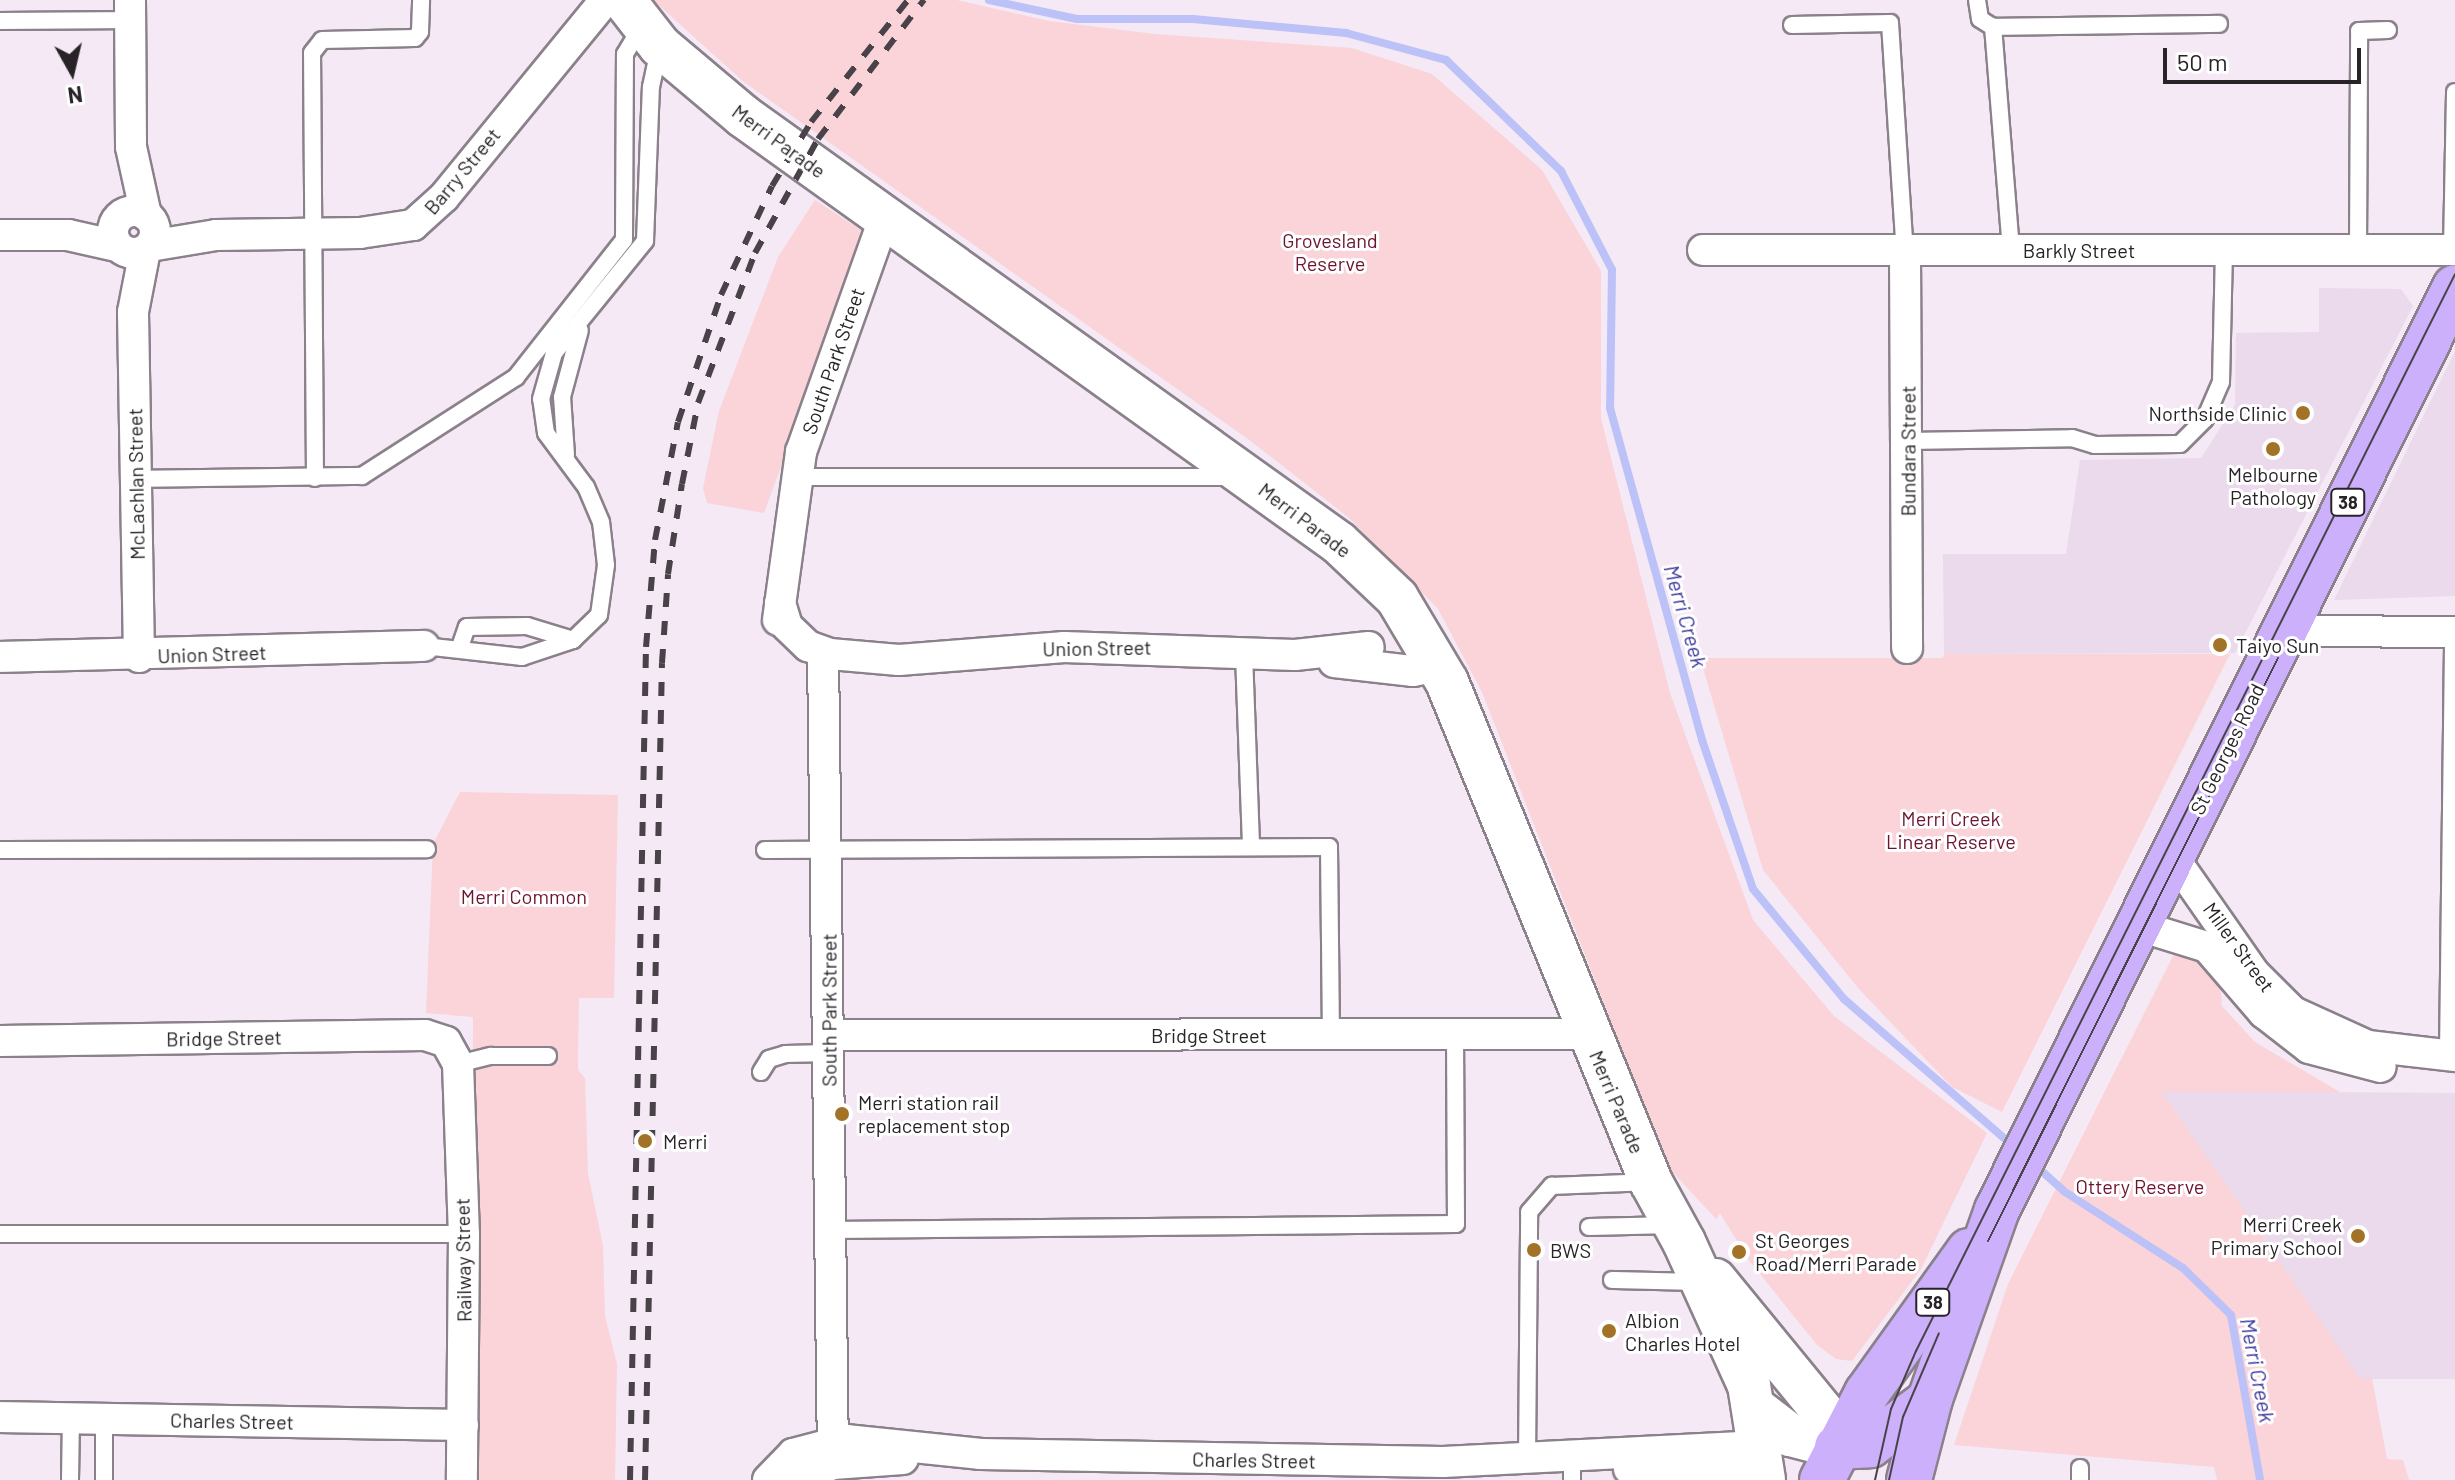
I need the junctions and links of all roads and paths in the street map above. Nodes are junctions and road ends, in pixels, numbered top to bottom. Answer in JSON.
{"nodes":[{"id":1,"x":421,"y":0,"type":"edge"},
{"id":2,"x":605,"y":0,"type":"edge"},
{"id":3,"x":1977,"y":0,"type":"edge"},
{"id":4,"x":130,"y":10,"type":"edge"},
{"id":5,"x":0,"y":21,"type":"edge"},
{"id":6,"x":642,"y":24,"type":"edge"},
{"id":7,"x":2219,"y":24,"type":"dead end"},
{"id":8,"x":1792,"y":25,"type":"dead end"},
{"id":9,"x":1993,"y":27,"type":"junction"},
{"id":10,"x":2388,"y":30,"type":"dead end"},
{"id":11,"x":2455,"y":92,"type":"edge"},
{"id":12,"x":885,"y":216,"type":"junction"},
{"id":13,"x":133,"y":234,"type":"junction"},
{"id":14,"x":315,"y":234,"type":"junction"},
{"id":15,"x":0,"y":235,"type":"edge"},
{"id":16,"x":1703,"y":250,"type":"dead end"},
{"id":17,"x":2011,"y":250,"type":"junction"},
{"id":18,"x":2224,"y":250,"type":"junction"},
{"id":19,"x":2358,"y":250,"type":"junction"},
{"id":20,"x":1905,"y":254,"type":"junction"},
{"id":21,"x":2454,"y":263,"type":"edge"},
{"id":22,"x":1908,"y":441,"type":"junction"},
{"id":23,"x":795,"y":477,"type":"junction"},
{"id":24,"x":1247,"y":477,"type":"junction"},
{"id":25,"x":315,"y":478,"type":"junction"},
{"id":26,"x":136,"y":479,"type":"junction"},
{"id":27,"x":2284,"y":631,"type":"junction"},
{"id":28,"x":2454,"y":632,"type":"edge"},
{"id":29,"x":573,"y":640,"type":"junction"},
{"id":30,"x":424,"y":646,"type":"joint"},
{"id":31,"x":460,"y":647,"type":"junction"},
{"id":32,"x":1369,"y":647,"type":"dead end"},
{"id":33,"x":1907,"y":648,"type":"dead end"},
{"id":34,"x":1244,"y":654,"type":"junction"},
{"id":35,"x":1295,"y":655,"type":"junction"},
{"id":36,"x":0,"y":657,"type":"edge"},
{"id":37,"x":139,"y":657,"type":"junction"},
{"id":38,"x":824,"y":663,"type":"junction"},
{"id":39,"x":1439,"y":666,"type":"junction"},
{"id":40,"x":2454,"y":836,"type":"edge"},
{"id":41,"x":1251,"y":847,"type":"junction"},
{"id":42,"x":427,"y":849,"type":"dead end"},
{"id":43,"x":829,"y":849,"type":"junction"},
{"id":44,"x":0,"y":850,"type":"edge"},
{"id":45,"x":765,"y":850,"type":"dead end"},
{"id":46,"x":2173,"y":857,"type":"junction"},
{"id":47,"x":2139,"y":926,"type":"junction"},
{"id":48,"x":1331,"y":1034,"type":"junction"},
{"id":49,"x":1455,"y":1034,"type":"junction"},
{"id":50,"x":1589,"y":1034,"type":"junction"},
{"id":51,"x":0,"y":1041,"type":"edge"},
{"id":52,"x":829,"y":1044,"type":"junction"},
{"id":53,"x":452,"y":1053,"type":"junction"},
{"id":54,"x":548,"y":1056,"type":"dead end"},
{"id":55,"x":2453,"y":1058,"type":"edge"},
{"id":56,"x":761,"y":1072,"type":"dead end"},
{"id":57,"x":1651,"y":1182,"type":"junction"},
{"id":58,"x":1997,"y":1210,"type":"junction"},
{"id":59,"x":1589,"y":1227,"type":"dead end"},
{"id":60,"x":831,"y":1230,"type":"junction"},
{"id":61,"x":1680,"y":1233,"type":"junction"},
{"id":62,"x":0,"y":1234,"type":"edge"},
{"id":63,"x":464,"y":1234,"type":"junction"},
{"id":64,"x":1612,"y":1280,"type":"dead end"},
{"id":65,"x":1701,"y":1282,"type":"junction"},
{"id":66,"x":1933,"y":1390,"type":"junction"},
{"id":67,"x":0,"y":1417,"type":"edge"},
{"id":68,"x":71,"y":1418,"type":"junction"},
{"id":69,"x":104,"y":1418,"type":"junction"},
{"id":70,"x":463,"y":1425,"type":"junction"},
{"id":71,"x":1761,"y":1452,"type":"edge"},
{"id":72,"x":832,"y":1453,"type":"junction"},
{"id":73,"x":1527,"y":1461,"type":"junction"},
{"id":74,"x":1829,"y":1464,"type":"edge"},
{"id":75,"x":1572,"y":1472,"type":"edge"},
{"id":76,"x":70,"y":1480,"type":"edge"},
{"id":77,"x":104,"y":1480,"type":"edge"},
{"id":78,"x":462,"y":1480,"type":"edge"},
{"id":79,"x":768,"y":1480,"type":"edge"},
{"id":80,"x":797,"y":1480,"type":"edge"},
{"id":81,"x":1880,"y":1480,"type":"edge"},
{"id":82,"x":1909,"y":1480,"type":"edge"}],
"edges":[{"from":1,"to":14,"type":"lane"},
{"from":2,"to":6,"type":"main road","name":"Merri Parade"},
{"from":2,"to":14,"type":"street","name":"Barry Street"},
{"from":3,"to":9,"type":"lane"},
{"from":4,"to":5,"type":"lane"},
{"from":4,"to":13,"type":"street","name":"McLachlan Street"},
{"from":6,"to":12,"type":"main road","name":"Merri Parade"},
{"from":6,"to":25,"type":"lane"},
{"from":6,"to":29,"type":"lane"},
{"from":7,"to":9,"type":"lane"},
{"from":8,"to":20,"type":"lane"},
{"from":9,"to":17,"type":"lane"},
{"from":10,"to":19,"type":"lane"},
{"from":11,"to":21,"type":"lane"},
{"from":12,"to":23,"type":"street","name":"South Park Street"},
{"from":12,"to":24,"type":"main road","name":"Merri Parade"},
{"from":13,"to":14,"type":"street","name":"Barry Street"},
{"from":13,"to":15,"type":"street","name":"Barry Street"},
{"from":13,"to":26,"type":"street","name":"McLachlan Street"},
{"from":14,"to":25,"type":"lane"},
{"from":16,"to":20,"type":"street","name":"Barkly Street"},
{"from":17,"to":18,"type":"street","name":"Barkly Street"},
{"from":17,"to":20,"type":"street","name":"Barkly Street"},
{"from":18,"to":19,"type":"street","name":"Barkly Street"},
{"from":18,"to":22,"type":"lane"},
{"from":19,"to":21,"type":"street","name":"Barkly Street"},
{"from":20,"to":22,"type":"street","name":"Bundara Street"},
{"from":21,"to":27,"type":"highway","name":"St Georges Road","number":"38"},
{"from":22,"to":33,"type":"street","name":"Bundara Street"},
{"from":23,"to":24,"type":"lane"},
{"from":23,"to":38,"type":"street","name":"South Park Street"},
{"from":24,"to":39,"type":"main road","name":"Merri Parade"},
{"from":25,"to":26,"type":"lane"},
{"from":26,"to":37,"type":"street","name":"McLachlan Street"},
{"from":27,"to":28,"type":"street"},
{"from":27,"to":46,"type":"highway","name":"St Georges Road","number":"38"},
{"from":28,"to":40,"type":"lane"},
{"from":29,"to":31,"type":"lane"},
{"from":29,"to":31,"type":"lane"},
{"from":30,"to":31,"type":"lane"},
{"from":30,"to":37,"type":"street","name":"Union Street"},
{"from":32,"to":35,"type":"street","name":"Union Street"},
{"from":34,"to":35,"type":"street","name":"Union Street"},
{"from":34,"to":38,"type":"street","name":"Union Street"},
{"from":34,"to":41,"type":"lane"},
{"from":35,"to":39,"type":"street","name":"Union Street"},
{"from":36,"to":37,"type":"street","name":"Union Street"},
{"from":38,"to":43,"type":"street","name":"South Park Street"},
{"from":39,"to":50,"type":"main road","name":"Merri Parade"},
{"from":40,"to":55,"type":"lane"},
{"from":41,"to":43,"type":"lane"},
{"from":41,"to":48,"type":"lane"},
{"from":42,"to":44,"type":"lane"},
{"from":43,"to":45,"type":"lane"},
{"from":43,"to":52,"type":"street","name":"South Park Street"},
{"from":46,"to":47,"type":"highway","name":"St Georges Road","number":"38"},
{"from":46,"to":55,"type":"street","name":"Miller Street"},
{"from":47,"to":55,"type":"street","name":"Miller Street"},
{"from":47,"to":58,"type":"highway","name":"St Georges Road","number":"38"},
{"from":48,"to":49,"type":"street","name":"Bridge Street"},
{"from":48,"to":52,"type":"street","name":"Bridge Street"},
{"from":49,"to":50,"type":"street","name":"Bridge Street"},
{"from":49,"to":60,"type":"lane"},
{"from":50,"to":57,"type":"main road","name":"Merri Parade"},
{"from":51,"to":53,"type":"street","name":"Bridge Street"},
{"from":52,"to":56,"type":"lane","name":"Bridge Street"},
{"from":52,"to":60,"type":"street","name":"South Park Street"},
{"from":53,"to":54,"type":"lane"},
{"from":53,"to":63,"type":"street","name":"Railway Street"},
{"from":57,"to":61,"type":"main road","name":"Merri Parade"},
{"from":57,"to":73,"type":"lane"},
{"from":58,"to":66,"type":"highway","name":"St Georges Road","number":"38"},
{"from":58,"to":74,"type":"highway","name":"St Georges Road","number":"38"},
{"from":59,"to":61,"type":"lane"},
{"from":60,"to":72,"type":"street","name":"South Park Street"},
{"from":61,"to":65,"type":"main road","name":"Merri Parade"},
{"from":61,"to":74,"type":"main road","name":"Merri Parade"},
{"from":62,"to":63,"type":"lane"},
{"from":63,"to":70,"type":"street","name":"Railway Street"},
{"from":64,"to":65,"type":"lane"},
{"from":65,"to":71,"type":"main road","name":"Merri Parade"},
{"from":66,"to":74,"type":"highway"},
{"from":66,"to":82,"type":"highway","name":"St Georges Road"},
{"from":67,"to":68,"type":"street","name":"Charles Street"},
{"from":68,"to":69,"type":"street","name":"Charles Street"},
{"from":68,"to":76,"type":"lane"},
{"from":69,"to":70,"type":"street","name":"Charles Street"},
{"from":69,"to":77,"type":"lane"},
{"from":70,"to":78,"type":"street","name":"Railway Street"},
{"from":71,"to":73,"type":"street","name":"Charles Street"},
{"from":71,"to":74,"type":"main road","name":"Charles Street"},
{"from":71,"to":75,"type":"street","name":"Charles Street"},
{"from":72,"to":73,"type":"street","name":"Charles Street"},
{"from":72,"to":79,"type":"street","name":"Charles Street"},
{"from":72,"to":80,"type":"street","name":"Charles Street"},
{"from":73,"to":75,"type":"street","name":"Charles Street"},
{"from":74,"to":81,"type":"highway"}]}
